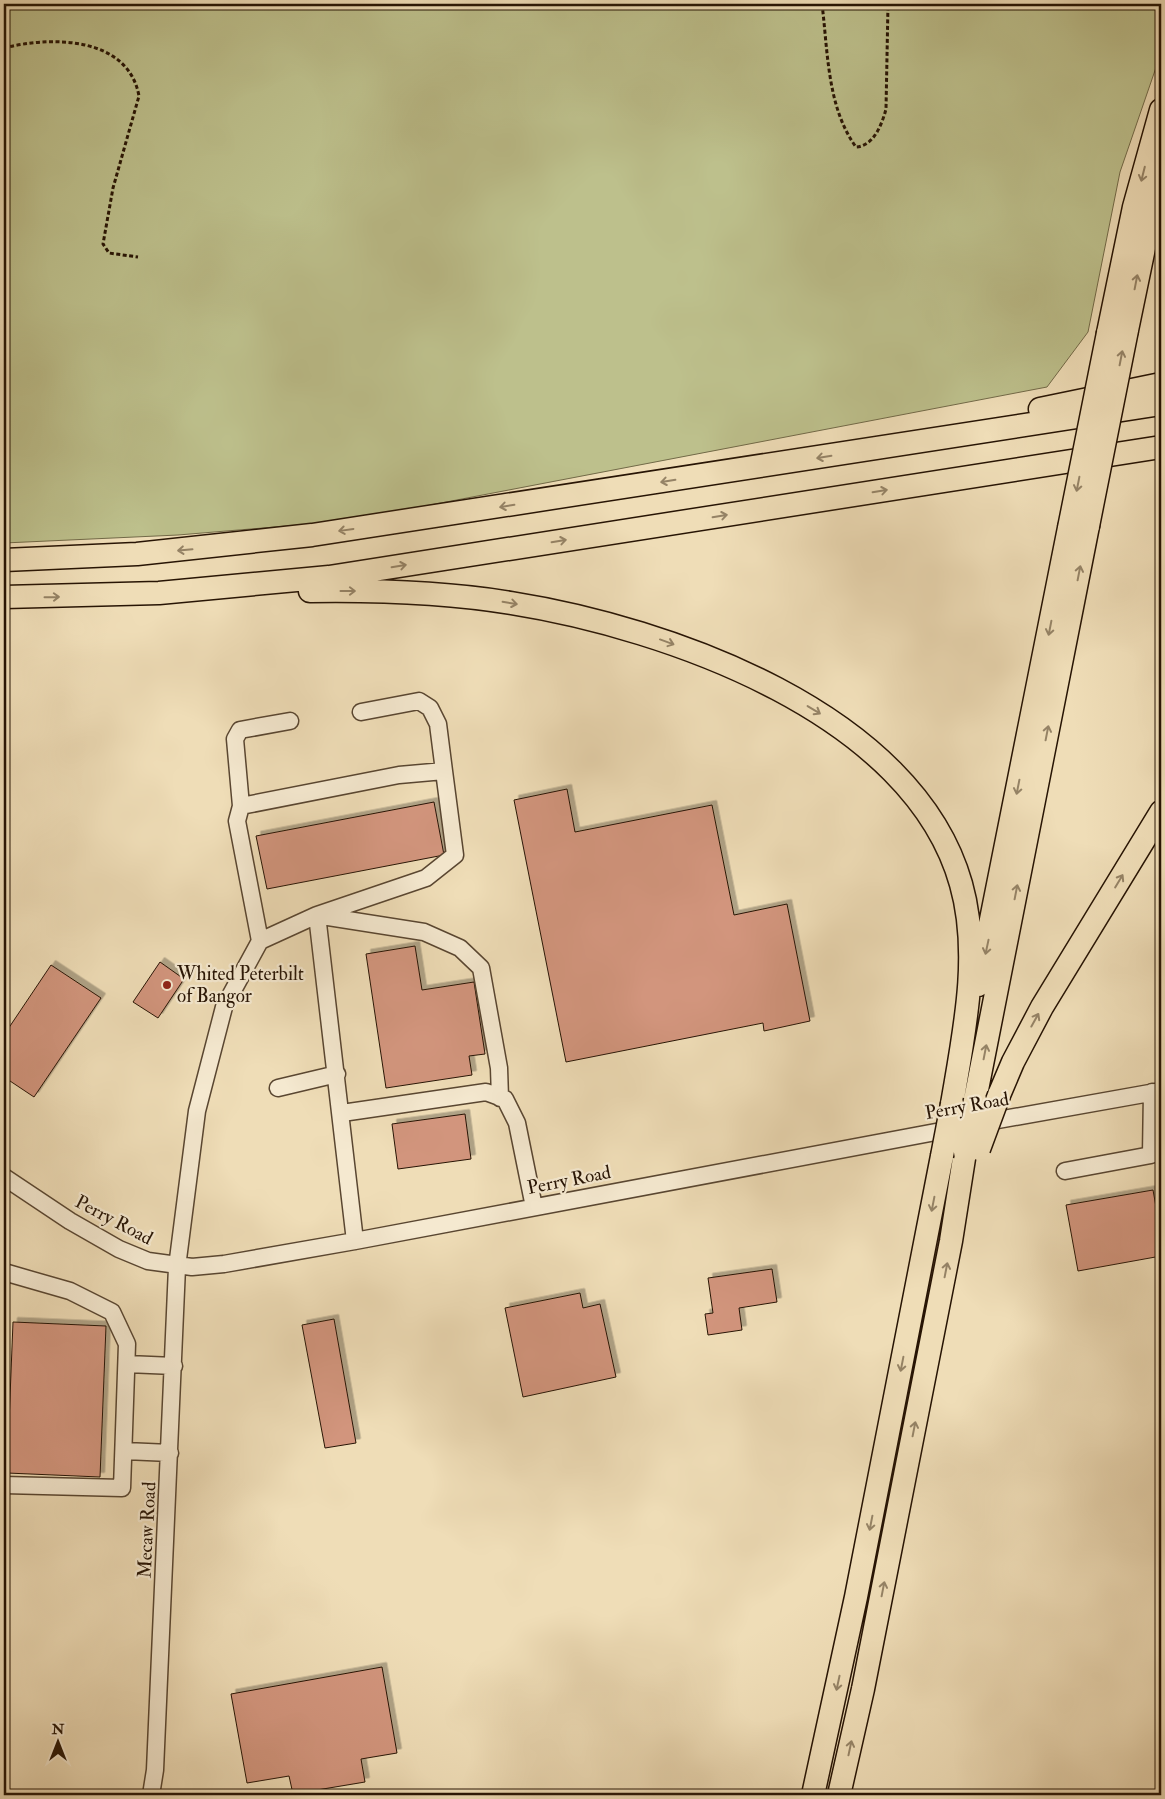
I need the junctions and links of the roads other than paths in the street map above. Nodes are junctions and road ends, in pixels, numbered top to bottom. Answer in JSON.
{"nodes":[{"id":1,"x":1161,"y":110,"type":"edge"},
{"id":2,"x":1161,"y":166,"type":"edge"},
{"id":3,"x":1118,"y":332,"type":"junction"},
{"id":4,"x":1161,"y":384,"type":"edge"},
{"id":5,"x":1161,"y":404,"type":"edge"},
{"id":6,"x":924,"y":441,"type":"junction"},
{"id":7,"x":1161,"y":447,"type":"edge"},
{"id":8,"x":1079,"y":527,"type":"junction"},
{"id":9,"x":4,"y":560,"type":"edge"},
{"id":10,"x":159,"y":593,"type":"junction"},
{"id":11,"x":4,"y":598,"type":"edge"},
{"id":12,"x":361,"y":712,"type":"dead end"},
{"id":13,"x":290,"y":720,"type":"dead end"},
{"id":14,"x":444,"y":771,"type":"junction"},
{"id":15,"x":241,"y":806,"type":"junction"},
{"id":16,"x":1161,"y":812,"type":"edge"},
{"id":17,"x":317,"y":915,"type":"junction"},
{"id":18,"x":260,"y":941,"type":"junction"},
{"id":19,"x":961,"y":1054,"type":"junction"},
{"id":20,"x":337,"y":1074,"type":"junction"},
{"id":21,"x":278,"y":1088,"type":"dead end"},
{"id":22,"x":1156,"y":1092,"type":"edge"},
{"id":23,"x":500,"y":1098,"type":"junction"},
{"id":24,"x":342,"y":1113,"type":"junction"},
{"id":25,"x":972,"y":1151,"type":"junction"},
{"id":26,"x":1065,"y":1171,"type":"dead end"},
{"id":27,"x":4,"y":1176,"type":"edge"},
{"id":28,"x":534,"y":1207,"type":"junction"},
{"id":29,"x":356,"y":1241,"type":"junction"},
{"id":30,"x":178,"y":1267,"type":"junction"},
{"id":31,"x":4,"y":1272,"type":"edge"},
{"id":32,"x":127,"y":1364,"type":"junction"},
{"id":33,"x":174,"y":1366,"type":"junction"},
{"id":34,"x":125,"y":1451,"type":"junction"},
{"id":35,"x":170,"y":1453,"type":"junction"},
{"id":36,"x":4,"y":1485,"type":"edge"},
{"id":37,"x":152,"y":1795,"type":"edge"},
{"id":38,"x":813,"y":1795,"type":"edge"},
{"id":39,"x":839,"y":1795,"type":"edge"}],
"edges":[{"from":1,"to":3,"type":"highway","one_way":true},
{"from":3,"to":2,"type":"highway","one_way":true},
{"from":3,"to":8,"type":"highway","bridge":true},
{"from":4,"to":6,"type":"highway"},
{"from":5,"to":6,"type":"highway"},
{"from":6,"to":9,"type":"highway","one_way":true},
{"from":10,"to":7,"type":"highway","one_way":true},
{"from":8,"to":19,"type":"highway","one_way":true},
{"from":25,"to":8,"type":"highway","one_way":true,"bridge":true},
{"from":11,"to":10,"type":"highway","one_way":true},
{"from":10,"to":19,"type":"highway","one_way":true},
{"from":12,"to":14,"type":"street"},
{"from":13,"to":15,"type":"street"},
{"from":14,"to":15,"type":"street"},
{"from":14,"to":17,"type":"street"},
{"from":15,"to":18,"type":"street"},
{"from":25,"to":16,"type":"highway","one_way":true,"bridge":true},
{"from":17,"to":18,"type":"street"},
{"from":17,"to":20,"type":"street"},
{"from":17,"to":23,"type":"street"},
{"from":18,"to":30,"type":"street","name":"Mecaw Road"},
{"from":19,"to":38,"type":"highway","one_way":true,"bridge":true},
{"from":20,"to":21,"type":"street"},
{"from":20,"to":24,"type":"street"},
{"from":22,"to":26,"type":"street"},
{"from":22,"to":28,"type":"street","name":"Perry Road"},
{"from":23,"to":24,"type":"street"},
{"from":23,"to":28,"type":"street"},
{"from":24,"to":29,"type":"street"},
{"from":39,"to":25,"type":"highway","one_way":true},
{"from":27,"to":30,"type":"street","name":"Perry Road"},
{"from":28,"to":29,"type":"street","name":"Perry Road"},
{"from":29,"to":30,"type":"street","name":"Perry Road"},
{"from":30,"to":33,"type":"street","name":"Mecaw Road"},
{"from":31,"to":32,"type":"street"},
{"from":32,"to":33,"type":"street"},
{"from":32,"to":34,"type":"street"},
{"from":33,"to":35,"type":"street","name":"Mecaw Road"},
{"from":34,"to":35,"type":"street"},
{"from":34,"to":36,"type":"street"},
{"from":35,"to":37,"type":"street","name":"Mecaw Road"}]}
